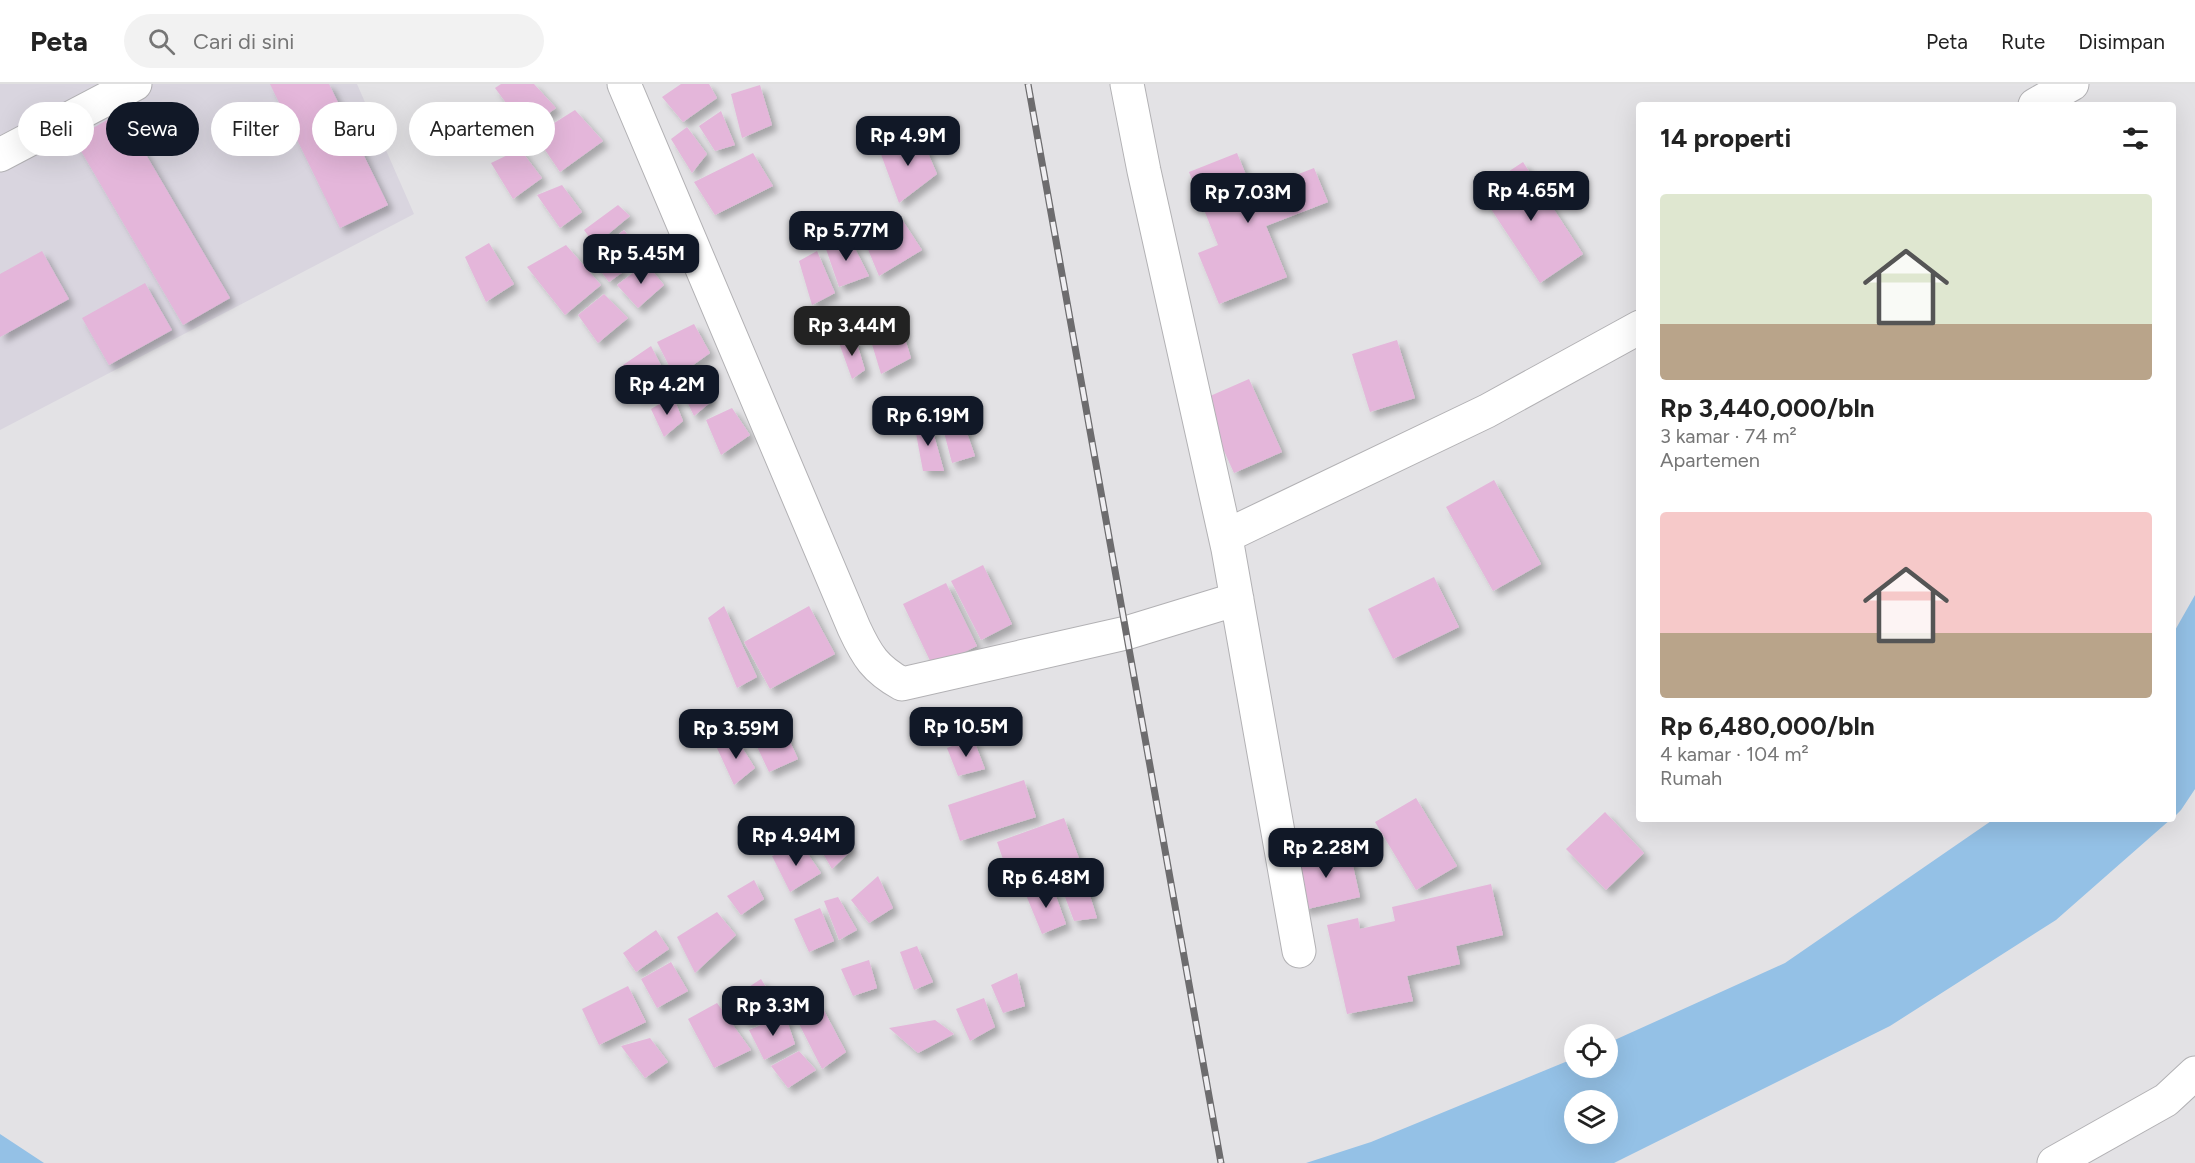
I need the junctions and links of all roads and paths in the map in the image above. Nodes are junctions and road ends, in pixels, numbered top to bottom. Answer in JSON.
{"nodes":[{"id":1,"x":135,"y":84,"type":"edge"},
{"id":2,"x":624,"y":84,"type":"edge"},
{"id":3,"x":1127,"y":84,"type":"edge"},
{"id":4,"x":2072,"y":84,"type":"edge"},
{"id":5,"x":2040,"y":102,"type":"edge"},
{"id":6,"x":0,"y":156,"type":"edge"},
{"id":7,"x":1636,"y":329,"type":"edge"},
{"id":8,"x":1226,"y":536,"type":"junction"},
{"id":9,"x":1237,"y":599,"type":"junction"},
{"id":10,"x":1299,"y":951,"type":"dead end"},
{"id":11,"x":2195,"y":1072,"type":"edge"},
{"id":12,"x":2054,"y":1163,"type":"edge"}],
"edges":[{"from":1,"to":6,"type":"street"},
{"from":2,"to":9,"type":"street"},
{"from":3,"to":8,"type":"street"},
{"from":4,"to":5,"type":"street"},
{"from":7,"to":8,"type":"street"},
{"from":8,"to":9,"type":"street"},
{"from":9,"to":10,"type":"street"},
{"from":11,"to":12,"type":"street"}]}
